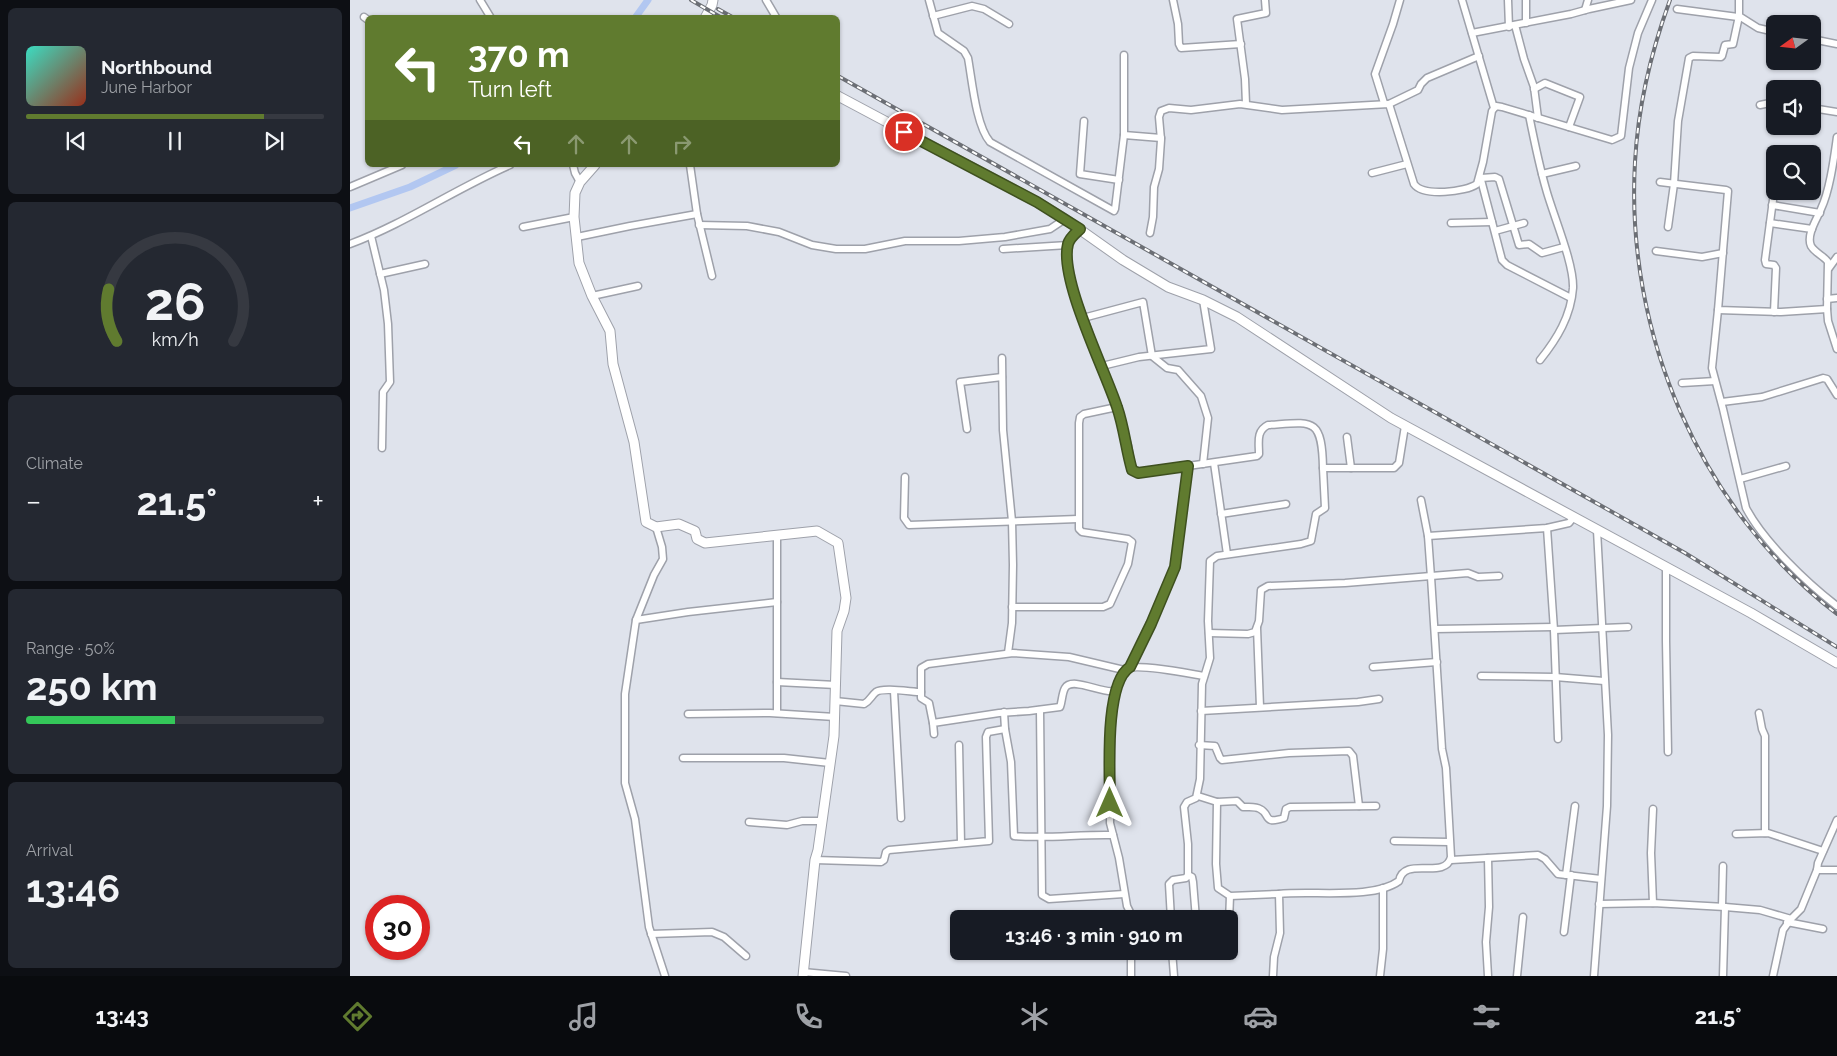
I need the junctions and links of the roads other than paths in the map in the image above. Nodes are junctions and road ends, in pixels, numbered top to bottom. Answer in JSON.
{"nodes":[{"id":1,"x":480,"y":0,"type":"edge"},
{"id":2,"x":713,"y":0,"type":"edge"},
{"id":3,"x":766,"y":0,"type":"edge"},
{"id":4,"x":929,"y":0,"type":"edge"},
{"id":5,"x":1173,"y":0,"type":"edge"},
{"id":6,"x":1265,"y":0,"type":"edge"},
{"id":7,"x":1400,"y":0,"type":"edge"},
{"id":8,"x":1462,"y":0,"type":"edge"},
{"id":9,"x":1508,"y":0,"type":"edge"},
{"id":10,"x":1526,"y":0,"type":"edge"},
{"id":11,"x":1588,"y":0,"type":"edge"},
{"id":12,"x":1631,"y":0,"type":"edge"},
{"id":13,"x":1652,"y":0,"type":"edge"},
{"id":14,"x":1739,"y":0,"type":"edge"},
{"id":15,"x":1585,"y":10,"type":"junction"},
{"id":16,"x":1677,"y":10,"type":"dead end"},
{"id":17,"x":489,"y":15,"type":"edge"},
{"id":18,"x":707,"y":15,"type":"edge"},
{"id":19,"x":775,"y":15,"type":"edge"},
{"id":20,"x":933,"y":16,"type":"junction"},
{"id":21,"x":1739,"y":16,"type":"junction"},
{"id":22,"x":1526,"y":23,"type":"junction"},
{"id":23,"x":1009,"y":24,"type":"dead end"},
{"id":24,"x":1512,"y":26,"type":"junction"},
{"id":25,"x":1766,"y":30,"type":"edge"},
{"id":26,"x":1472,"y":34,"type":"junction"},
{"id":27,"x":1821,"y":41,"type":"edge"},
{"id":28,"x":1241,"y":44,"type":"junction"},
{"id":29,"x":1837,"y":44,"type":"edge"},
{"id":30,"x":1124,"y":55,"type":"dead end"},
{"id":31,"x":1479,"y":56,"type":"junction"},
{"id":32,"x":1534,"y":89,"type":"junction"},
{"id":33,"x":840,"y":97,"type":"edge"},
{"id":34,"x":1246,"y":104,"type":"junction"},
{"id":35,"x":1387,"y":104,"type":"junction"},
{"id":36,"x":1766,"y":104,"type":"edge"},
{"id":37,"x":1760,"y":105,"type":"dead end"},
{"id":38,"x":1494,"y":108,"type":"junction"},
{"id":39,"x":1821,"y":109,"type":"edge"},
{"id":40,"x":1837,"y":112,"type":"edge"},
{"id":41,"x":1529,"y":115,"type":"junction"},
{"id":42,"x":1538,"y":118,"type":"junction"},
{"id":43,"x":1084,"y":121,"type":"dead end"},
{"id":44,"x":1569,"y":127,"type":"junction"},
{"id":45,"x":1124,"y":135,"type":"junction"},
{"id":46,"x":1837,"y":136,"type":"edge"},
{"id":47,"x":1161,"y":138,"type":"junction"},
{"id":48,"x":1408,"y":164,"type":"junction"},
{"id":49,"x":1576,"y":166,"type":"dead end"},
{"id":50,"x":397,"y":167,"type":"edge"},
{"id":51,"x":505,"y":167,"type":"edge"},
{"id":52,"x":574,"y":167,"type":"edge"},
{"id":53,"x":594,"y":167,"type":"edge"},
{"id":54,"x":690,"y":167,"type":"edge"},
{"id":55,"x":1372,"y":173,"type":"dead end"},
{"id":56,"x":1542,"y":174,"type":"junction"},
{"id":57,"x":1480,"y":176,"type":"junction"},
{"id":58,"x":1119,"y":180,"type":"junction"},
{"id":59,"x":580,"y":182,"type":"junction"},
{"id":60,"x":1660,"y":182,"type":"dead end"},
{"id":61,"x":1674,"y":184,"type":"junction"},
{"id":62,"x":350,"y":187,"type":"edge"},
{"id":63,"x":1773,"y":200,"type":"edge"},
{"id":64,"x":1772,"y":205,"type":"junction"},
{"id":65,"x":1820,"y":213,"type":"junction"},
{"id":66,"x":697,"y":214,"type":"junction"},
{"id":67,"x":574,"y":217,"type":"junction"},
{"id":68,"x":1065,"y":219,"type":"junction"},
{"id":69,"x":1492,"y":222,"type":"junction"},
{"id":70,"x":1451,"y":223,"type":"dead end"},
{"id":71,"x":1524,"y":223,"type":"dead end"},
{"id":72,"x":1770,"y":223,"type":"junction"},
{"id":73,"x":700,"y":225,"type":"junction"},
{"id":74,"x":1513,"y":226,"type":"junction"},
{"id":75,"x":523,"y":227,"type":"dead end"},
{"id":76,"x":1668,"y":227,"type":"dead end"},
{"id":77,"x":1080,"y":229,"type":"junction"},
{"id":78,"x":1812,"y":229,"type":"junction"},
{"id":79,"x":1495,"y":231,"type":"junction"},
{"id":80,"x":1150,"y":234,"type":"dead end"},
{"id":81,"x":371,"y":236,"type":"junction"},
{"id":82,"x":577,"y":238,"type":"junction"},
{"id":83,"x":350,"y":244,"type":"edge"},
{"id":84,"x":1068,"y":245,"type":"junction"},
{"id":85,"x":1564,"y":247,"type":"junction"},
{"id":86,"x":1003,"y":249,"type":"dead end"},
{"id":87,"x":1656,"y":251,"type":"dead end"},
{"id":88,"x":1723,"y":253,"type":"junction"},
{"id":89,"x":1837,"y":257,"type":"edge"},
{"id":90,"x":425,"y":264,"type":"dead end"},
{"id":91,"x":1829,"y":268,"type":"junction"},
{"id":92,"x":380,"y":274,"type":"junction"},
{"id":93,"x":712,"y":276,"type":"dead end"},
{"id":94,"x":638,"y":286,"type":"dead end"},
{"id":95,"x":592,"y":296,"type":"junction"},
{"id":96,"x":1571,"y":298,"type":"junction"},
{"id":97,"x":1837,"y":298,"type":"edge"},
{"id":98,"x":1827,"y":299,"type":"junction"},
{"id":99,"x":1203,"y":300,"type":"junction"},
{"id":100,"x":1827,"y":309,"type":"junction"},
{"id":101,"x":1718,"y":310,"type":"junction"},
{"id":102,"x":1774,"y":312,"type":"junction"},
{"id":103,"x":1083,"y":318,"type":"junction"},
{"id":104,"x":1837,"y":349,"type":"edge"},
{"id":105,"x":1152,"y":356,"type":"junction"},
{"id":106,"x":1002,"y":358,"type":"dead end"},
{"id":107,"x":1540,"y":360,"type":"dead end"},
{"id":108,"x":1102,"y":366,"type":"junction"},
{"id":109,"x":1002,"y":377,"type":"junction"},
{"id":110,"x":1715,"y":381,"type":"junction"},
{"id":111,"x":1682,"y":383,"type":"dead end"},
{"id":112,"x":1837,"y":394,"type":"edge"},
{"id":113,"x":1722,"y":402,"type":"junction"},
{"id":114,"x":1117,"y":407,"type":"junction"},
{"id":115,"x":1405,"y":426,"type":"junction"},
{"id":116,"x":966,"y":429,"type":"dead end"},
{"id":117,"x":1347,"y":437,"type":"dead end"},
{"id":118,"x":382,"y":448,"type":"dead end"},
{"id":119,"x":1214,"y":463,"type":"junction"},
{"id":120,"x":1203,"y":464,"type":"junction"},
{"id":121,"x":1188,"y":466,"type":"junction"},
{"id":122,"x":1786,"y":466,"type":"dead end"},
{"id":123,"x":1323,"y":468,"type":"junction"},
{"id":124,"x":1351,"y":468,"type":"junction"},
{"id":125,"x":905,"y":477,"type":"dead end"},
{"id":126,"x":1740,"y":479,"type":"junction"},
{"id":127,"x":1421,"y":500,"type":"dead end"},
{"id":128,"x":1286,"y":504,"type":"dead end"},
{"id":129,"x":1221,"y":514,"type":"junction"},
{"id":130,"x":1573,"y":518,"type":"junction"},
{"id":131,"x":1078,"y":519,"type":"junction"},
{"id":132,"x":1012,"y":521,"type":"junction"},
{"id":133,"x":656,"y":527,"type":"junction"},
{"id":134,"x":1546,"y":528,"type":"junction"},
{"id":135,"x":1597,"y":530,"type":"junction"},
{"id":136,"x":777,"y":535,"type":"junction"},
{"id":137,"x":1428,"y":536,"type":"junction"},
{"id":138,"x":1227,"y":554,"type":"junction"},
{"id":139,"x":1666,"y":568,"type":"junction"},
{"id":140,"x":1499,"y":576,"type":"dead end"},
{"id":141,"x":1431,"y":577,"type":"junction"},
{"id":142,"x":777,"y":602,"type":"junction"},
{"id":143,"x":1837,"y":606,"type":"edge"},
{"id":144,"x":1012,"y":607,"type":"junction"},
{"id":145,"x":636,"y":620,"type":"junction"},
{"id":146,"x":1257,"y":627,"type":"junction"},
{"id":147,"x":1628,"y":627,"type":"dead end"},
{"id":148,"x":1553,"y":628,"type":"junction"},
{"id":149,"x":1602,"y":628,"type":"junction"},
{"id":150,"x":1434,"y":629,"type":"junction"},
{"id":151,"x":1209,"y":633,"type":"junction"},
{"id":152,"x":1008,"y":653,"type":"junction"},
{"id":153,"x":1437,"y":662,"type":"junction"},
{"id":154,"x":1837,"y":663,"type":"edge"},
{"id":155,"x":1373,"y":667,"type":"dead end"},
{"id":156,"x":1127,"y":669,"type":"junction"},
{"id":157,"x":1204,"y":676,"type":"junction"},
{"id":158,"x":1481,"y":676,"type":"dead end"},
{"id":159,"x":1555,"y":677,"type":"junction"},
{"id":160,"x":1604,"y":681,"type":"junction"},
{"id":161,"x":777,"y":682,"type":"junction"},
{"id":162,"x":836,"y":685,"type":"junction"},
{"id":163,"x":894,"y":691,"type":"junction"},
{"id":164,"x":1114,"y":691,"type":"junction"},
{"id":165,"x":922,"y":692,"type":"junction"},
{"id":166,"x":1379,"y":699,"type":"dead end"},
{"id":167,"x":835,"y":701,"type":"junction"},
{"id":168,"x":1260,"y":707,"type":"junction"},
{"id":169,"x":1040,"y":710,"type":"junction"},
{"id":170,"x":1201,"y":711,"type":"junction"},
{"id":171,"x":1004,"y":712,"type":"junction"},
{"id":172,"x":777,"y":713,"type":"junction"},
{"id":173,"x":688,"y":714,"type":"dead end"},
{"id":174,"x":1759,"y":714,"type":"dead end"},
{"id":175,"x":835,"y":717,"type":"junction"},
{"id":176,"x":932,"y":723,"type":"junction"},
{"id":177,"x":1005,"y":729,"type":"junction"},
{"id":178,"x":934,"y":734,"type":"dead end"},
{"id":179,"x":1558,"y":739,"type":"dead end"},
{"id":180,"x":959,"y":745,"type":"dead end"},
{"id":181,"x":1199,"y":745,"type":"junction"},
{"id":182,"x":1668,"y":752,"type":"dead end"},
{"id":183,"x":683,"y":758,"type":"dead end"},
{"id":184,"x":830,"y":763,"type":"junction"},
{"id":185,"x":1198,"y":796,"type":"junction"},
{"id":186,"x":1217,"y":802,"type":"junction"},
{"id":187,"x":1358,"y":806,"type":"junction"},
{"id":188,"x":1376,"y":806,"type":"dead end"},
{"id":189,"x":1575,"y":806,"type":"dead end"},
{"id":190,"x":1654,"y":808,"type":"dead end"},
{"id":191,"x":900,"y":818,"type":"dead end"},
{"id":192,"x":1837,"y":820,"type":"edge"},
{"id":193,"x":822,"y":821,"type":"junction"},
{"id":194,"x":749,"y":822,"type":"dead end"},
{"id":195,"x":1764,"y":833,"type":"junction"},
{"id":196,"x":1736,"y":834,"type":"dead end"},
{"id":197,"x":1113,"y":835,"type":"junction"},
{"id":198,"x":1042,"y":837,"type":"junction"},
{"id":199,"x":1394,"y":841,"type":"dead end"},
{"id":200,"x":1449,"y":842,"type":"junction"},
{"id":201,"x":961,"y":843,"type":"junction"},
{"id":202,"x":1823,"y":851,"type":"junction"},
{"id":203,"x":1488,"y":858,"type":"junction"},
{"id":204,"x":815,"y":860,"type":"junction"},
{"id":205,"x":1450,"y":860,"type":"junction"},
{"id":206,"x":1723,"y":866,"type":"dead end"},
{"id":207,"x":1817,"y":870,"type":"junction"},
{"id":208,"x":1837,"y":870,"type":"edge"},
{"id":209,"x":1188,"y":875,"type":"junction"},
{"id":210,"x":1569,"y":875,"type":"junction"},
{"id":211,"x":1601,"y":879,"type":"junction"},
{"id":212,"x":1382,"y":888,"type":"junction"},
{"id":213,"x":1124,"y":894,"type":"junction"},
{"id":214,"x":1280,"y":894,"type":"junction"},
{"id":215,"x":1230,"y":896,"type":"junction"},
{"id":216,"x":1653,"y":903,"type":"junction"},
{"id":217,"x":1599,"y":904,"type":"junction"},
{"id":218,"x":1723,"y":907,"type":"junction"},
{"id":219,"x":1129,"y":910,"type":"edge"},
{"id":220,"x":1171,"y":910,"type":"edge"},
{"id":221,"x":1195,"y":910,"type":"edge"},
{"id":222,"x":1229,"y":910,"type":"edge"},
{"id":223,"x":1523,"y":918,"type":"dead end"},
{"id":224,"x":1789,"y":920,"type":"junction"},
{"id":225,"x":1823,"y":929,"type":"dead end"},
{"id":226,"x":1564,"y":932,"type":"dead end"},
{"id":227,"x":651,"y":934,"type":"junction"},
{"id":228,"x":746,"y":956,"type":"dead end"},
{"id":229,"x":1131,"y":960,"type":"edge"},
{"id":230,"x":1173,"y":960,"type":"edge"},
{"id":231,"x":803,"y":974,"type":"edge"},
{"id":232,"x":666,"y":976,"type":"edge"},
{"id":233,"x":846,"y":976,"type":"edge"},
{"id":234,"x":1130,"y":976,"type":"edge"},
{"id":235,"x":1174,"y":976,"type":"edge"},
{"id":236,"x":1274,"y":976,"type":"edge"},
{"id":237,"x":1380,"y":976,"type":"edge"},
{"id":238,"x":1488,"y":976,"type":"edge"},
{"id":239,"x":1516,"y":976,"type":"edge"},
{"id":240,"x":1594,"y":976,"type":"edge"},
{"id":241,"x":1723,"y":976,"type":"edge"},
{"id":242,"x":1773,"y":976,"type":"edge"}],
"edges":[{"from":1,"to":17,"type":"street"},
{"from":2,"to":18,"type":"street"},
{"from":3,"to":19,"type":"street"},
{"from":4,"to":20,"type":"street"},
{"from":5,"to":28,"type":"street"},
{"from":6,"to":28,"type":"street"},
{"from":7,"to":35,"type":"street"},
{"from":8,"to":26,"type":"street"},
{"from":9,"to":24,"type":"street"},
{"from":10,"to":22,"type":"street"},
{"from":11,"to":15,"type":"street"},
{"from":12,"to":15,"type":"street"},
{"from":13,"to":44,"type":"street"},
{"from":14,"to":21,"type":"street"},
{"from":15,"to":22,"type":"street"},
{"from":16,"to":21,"type":"street"},
{"from":20,"to":23,"type":"street"},
{"from":20,"to":58,"type":"street"},
{"from":21,"to":25,"type":"street"},
{"from":21,"to":61,"type":"street"},
{"from":22,"to":24,"type":"street"},
{"from":24,"to":26,"type":"street"},
{"from":24,"to":32,"type":"street"},
{"from":26,"to":31,"type":"street"},
{"from":27,"to":29,"type":"street"},
{"from":28,"to":34,"type":"street"},
{"from":30,"to":45,"type":"street"},
{"from":31,"to":35,"type":"street"},
{"from":31,"to":38,"type":"street"},
{"from":32,"to":42,"type":"street"},
{"from":32,"to":44,"type":"street"},
{"from":33,"to":68,"type":"street"},
{"from":34,"to":35,"type":"street"},
{"from":34,"to":47,"type":"street"},
{"from":35,"to":48,"type":"street"},
{"from":36,"to":37,"type":"street"},
{"from":38,"to":41,"type":"street"},
{"from":38,"to":57,"type":"street"},
{"from":39,"to":40,"type":"street"},
{"from":41,"to":42,"type":"street"},
{"from":41,"to":56,"type":"street"},
{"from":42,"to":44,"type":"street"},
{"from":43,"to":58,"type":"street"},
{"from":45,"to":47,"type":"street"},
{"from":45,"to":58,"type":"street"},
{"from":46,"to":65,"type":"street"},
{"from":47,"to":80,"type":"street"},
{"from":48,"to":55,"type":"street"},
{"from":48,"to":57,"type":"street"},
{"from":49,"to":56,"type":"street"},
{"from":50,"to":62,"type":"street"},
{"from":51,"to":81,"type":"street"},
{"from":52,"to":59,"type":"street"},
{"from":53,"to":59,"type":"street"},
{"from":54,"to":66,"type":"street"},
{"from":56,"to":85,"type":"street"},
{"from":57,"to":69,"type":"street"},
{"from":57,"to":74,"type":"street"},
{"from":59,"to":67,"type":"street"},
{"from":60,"to":61,"type":"street"},
{"from":61,"to":76,"type":"street"},
{"from":61,"to":88,"type":"street"},
{"from":63,"to":64,"type":"street"},
{"from":64,"to":65,"type":"street"},
{"from":64,"to":72,"type":"street"},
{"from":65,"to":78,"type":"street"},
{"from":66,"to":73,"type":"street"},
{"from":66,"to":82,"type":"street"},
{"from":67,"to":75,"type":"street"},
{"from":67,"to":82,"type":"street"},
{"from":68,"to":73,"type":"street"},
{"from":68,"to":77,"type":"street"},
{"from":69,"to":70,"type":"street"},
{"from":69,"to":79,"type":"street"},
{"from":71,"to":74,"type":"street"},
{"from":72,"to":78,"type":"street"},
{"from":72,"to":102,"type":"street"},
{"from":73,"to":93,"type":"street"},
{"from":74,"to":79,"type":"street"},
{"from":74,"to":85,"type":"street"},
{"from":77,"to":84,"type":"street"},
{"from":77,"to":99,"type":"street"},
{"from":78,"to":91,"type":"street"},
{"from":79,"to":96,"type":"street"},
{"from":81,"to":83,"type":"street"},
{"from":81,"to":92,"type":"street"},
{"from":82,"to":95,"type":"street"},
{"from":84,"to":86,"type":"street"},
{"from":84,"to":103,"type":"street"},
{"from":85,"to":96,"type":"street"},
{"from":87,"to":88,"type":"street"},
{"from":88,"to":101,"type":"street"},
{"from":89,"to":91,"type":"street"},
{"from":90,"to":92,"type":"street"},
{"from":91,"to":98,"type":"street"},
{"from":92,"to":118,"type":"street"},
{"from":94,"to":95,"type":"street"},
{"from":95,"to":133,"type":"street"},
{"from":96,"to":107,"type":"street"},
{"from":97,"to":98,"type":"street"},
{"from":98,"to":100,"type":"street"},
{"from":99,"to":105,"type":"street"},
{"from":99,"to":115,"type":"street"},
{"from":100,"to":102,"type":"street"},
{"from":100,"to":104,"type":"street"},
{"from":101,"to":102,"type":"street"},
{"from":101,"to":110,"type":"street"},
{"from":103,"to":105,"type":"street"},
{"from":103,"to":108,"type":"street"},
{"from":105,"to":108,"type":"street"},
{"from":105,"to":120,"type":"street"},
{"from":106,"to":109,"type":"street"},
{"from":108,"to":114,"type":"street"},
{"from":109,"to":116,"type":"street"},
{"from":109,"to":132,"type":"street"},
{"from":110,"to":111,"type":"street"},
{"from":110,"to":113,"type":"street"},
{"from":112,"to":113,"type":"street"},
{"from":113,"to":126,"type":"street"},
{"from":114,"to":121,"type":"street"},
{"from":114,"to":131,"type":"street"},
{"from":115,"to":124,"type":"street"},
{"from":115,"to":130,"type":"street"},
{"from":117,"to":124,"type":"street"},
{"from":119,"to":120,"type":"street"},
{"from":119,"to":123,"type":"street"},
{"from":119,"to":129,"type":"street"},
{"from":120,"to":121,"type":"street"},
{"from":121,"to":156,"type":"street"},
{"from":122,"to":126,"type":"street"},
{"from":123,"to":124,"type":"street"},
{"from":123,"to":138,"type":"street"},
{"from":125,"to":132,"type":"street"},
{"from":126,"to":143,"type":"street"},
{"from":127,"to":137,"type":"street"},
{"from":128,"to":129,"type":"street"},
{"from":129,"to":138,"type":"street"},
{"from":130,"to":134,"type":"street"},
{"from":130,"to":135,"type":"street"},
{"from":131,"to":132,"type":"street"},
{"from":131,"to":144,"type":"street"},
{"from":132,"to":144,"type":"street"},
{"from":133,"to":136,"type":"street"},
{"from":133,"to":145,"type":"street"},
{"from":134,"to":137,"type":"street"},
{"from":134,"to":148,"type":"street"},
{"from":135,"to":139,"type":"street"},
{"from":135,"to":149,"type":"street"},
{"from":136,"to":142,"type":"street"},
{"from":136,"to":162,"type":"street"},
{"from":137,"to":141,"type":"street"},
{"from":138,"to":151,"type":"street"},
{"from":139,"to":154,"type":"street"},
{"from":139,"to":182,"type":"street"},
{"from":140,"to":141,"type":"street"},
{"from":141,"to":146,"type":"street"},
{"from":141,"to":150,"type":"street"},
{"from":142,"to":145,"type":"street"},
{"from":142,"to":161,"type":"street"},
{"from":144,"to":152,"type":"street"},
{"from":145,"to":227,"type":"street"},
{"from":146,"to":151,"type":"street"},
{"from":146,"to":168,"type":"street"},
{"from":147,"to":149,"type":"street"},
{"from":148,"to":149,"type":"street"},
{"from":148,"to":150,"type":"street"},
{"from":148,"to":159,"type":"street"},
{"from":149,"to":160,"type":"street"},
{"from":150,"to":153,"type":"street"},
{"from":151,"to":157,"type":"street"},
{"from":152,"to":156,"type":"street"},
{"from":152,"to":165,"type":"street"},
{"from":153,"to":155,"type":"street"},
{"from":153,"to":200,"type":"street"},
{"from":156,"to":157,"type":"street"},
{"from":156,"to":164,"type":"street"},
{"from":157,"to":170,"type":"street"},
{"from":158,"to":159,"type":"street"},
{"from":159,"to":160,"type":"street"},
{"from":159,"to":179,"type":"street"},
{"from":160,"to":211,"type":"street"},
{"from":161,"to":162,"type":"street"},
{"from":161,"to":172,"type":"street"},
{"from":162,"to":167,"type":"street"},
{"from":163,"to":165,"type":"street"},
{"from":163,"to":167,"type":"street"},
{"from":163,"to":191,"type":"street"},
{"from":164,"to":169,"type":"street"},
{"from":164,"to":197,"type":"street"},
{"from":165,"to":176,"type":"street"},
{"from":166,"to":168,"type":"street"},
{"from":167,"to":175,"type":"street"},
{"from":168,"to":170,"type":"street"},
{"from":169,"to":171,"type":"street"},
{"from":169,"to":198,"type":"street"},
{"from":170,"to":181,"type":"street"},
{"from":171,"to":176,"type":"street"},
{"from":171,"to":177,"type":"street"},
{"from":172,"to":173,"type":"street"},
{"from":172,"to":175,"type":"street"},
{"from":174,"to":195,"type":"street"},
{"from":175,"to":184,"type":"street"},
{"from":176,"to":178,"type":"street"},
{"from":177,"to":198,"type":"street"},
{"from":177,"to":201,"type":"street"},
{"from":180,"to":201,"type":"street"},
{"from":181,"to":185,"type":"street"},
{"from":181,"to":187,"type":"street"},
{"from":183,"to":184,"type":"street"},
{"from":184,"to":193,"type":"street"},
{"from":185,"to":186,"type":"street"},
{"from":185,"to":209,"type":"street"},
{"from":186,"to":187,"type":"street"},
{"from":186,"to":215,"type":"street"},
{"from":187,"to":188,"type":"street"},
{"from":189,"to":210,"type":"street"},
{"from":190,"to":216,"type":"street"},
{"from":192,"to":202,"type":"street"},
{"from":193,"to":194,"type":"street"},
{"from":193,"to":204,"type":"street"},
{"from":195,"to":196,"type":"street"},
{"from":195,"to":202,"type":"street"},
{"from":197,"to":198,"type":"street"},
{"from":197,"to":213,"type":"street"},
{"from":198,"to":213,"type":"street"},
{"from":199,"to":200,"type":"street"},
{"from":200,"to":205,"type":"street"},
{"from":201,"to":204,"type":"street"},
{"from":202,"to":207,"type":"street"},
{"from":203,"to":205,"type":"street"},
{"from":203,"to":210,"type":"street"},
{"from":203,"to":238,"type":"street"},
{"from":204,"to":231,"type":"street"},
{"from":205,"to":212,"type":"street"},
{"from":206,"to":218,"type":"street"},
{"from":207,"to":208,"type":"street"},
{"from":207,"to":224,"type":"street"},
{"from":209,"to":220,"type":"street"},
{"from":209,"to":221,"type":"street"},
{"from":210,"to":211,"type":"street"},
{"from":210,"to":226,"type":"street"},
{"from":211,"to":217,"type":"street"},
{"from":212,"to":214,"type":"street"},
{"from":212,"to":237,"type":"street"},
{"from":213,"to":219,"type":"street"},
{"from":214,"to":215,"type":"street"},
{"from":214,"to":236,"type":"street"},
{"from":215,"to":222,"type":"street"},
{"from":216,"to":217,"type":"street"},
{"from":216,"to":218,"type":"street"},
{"from":217,"to":240,"type":"street"},
{"from":218,"to":224,"type":"street"},
{"from":218,"to":241,"type":"street"},
{"from":223,"to":239,"type":"street"},
{"from":224,"to":225,"type":"street"},
{"from":224,"to":242,"type":"street"},
{"from":227,"to":228,"type":"street"},
{"from":227,"to":232,"type":"street"},
{"from":229,"to":234,"type":"street"},
{"from":230,"to":235,"type":"street"},
{"from":231,"to":233,"type":"street"}]}
